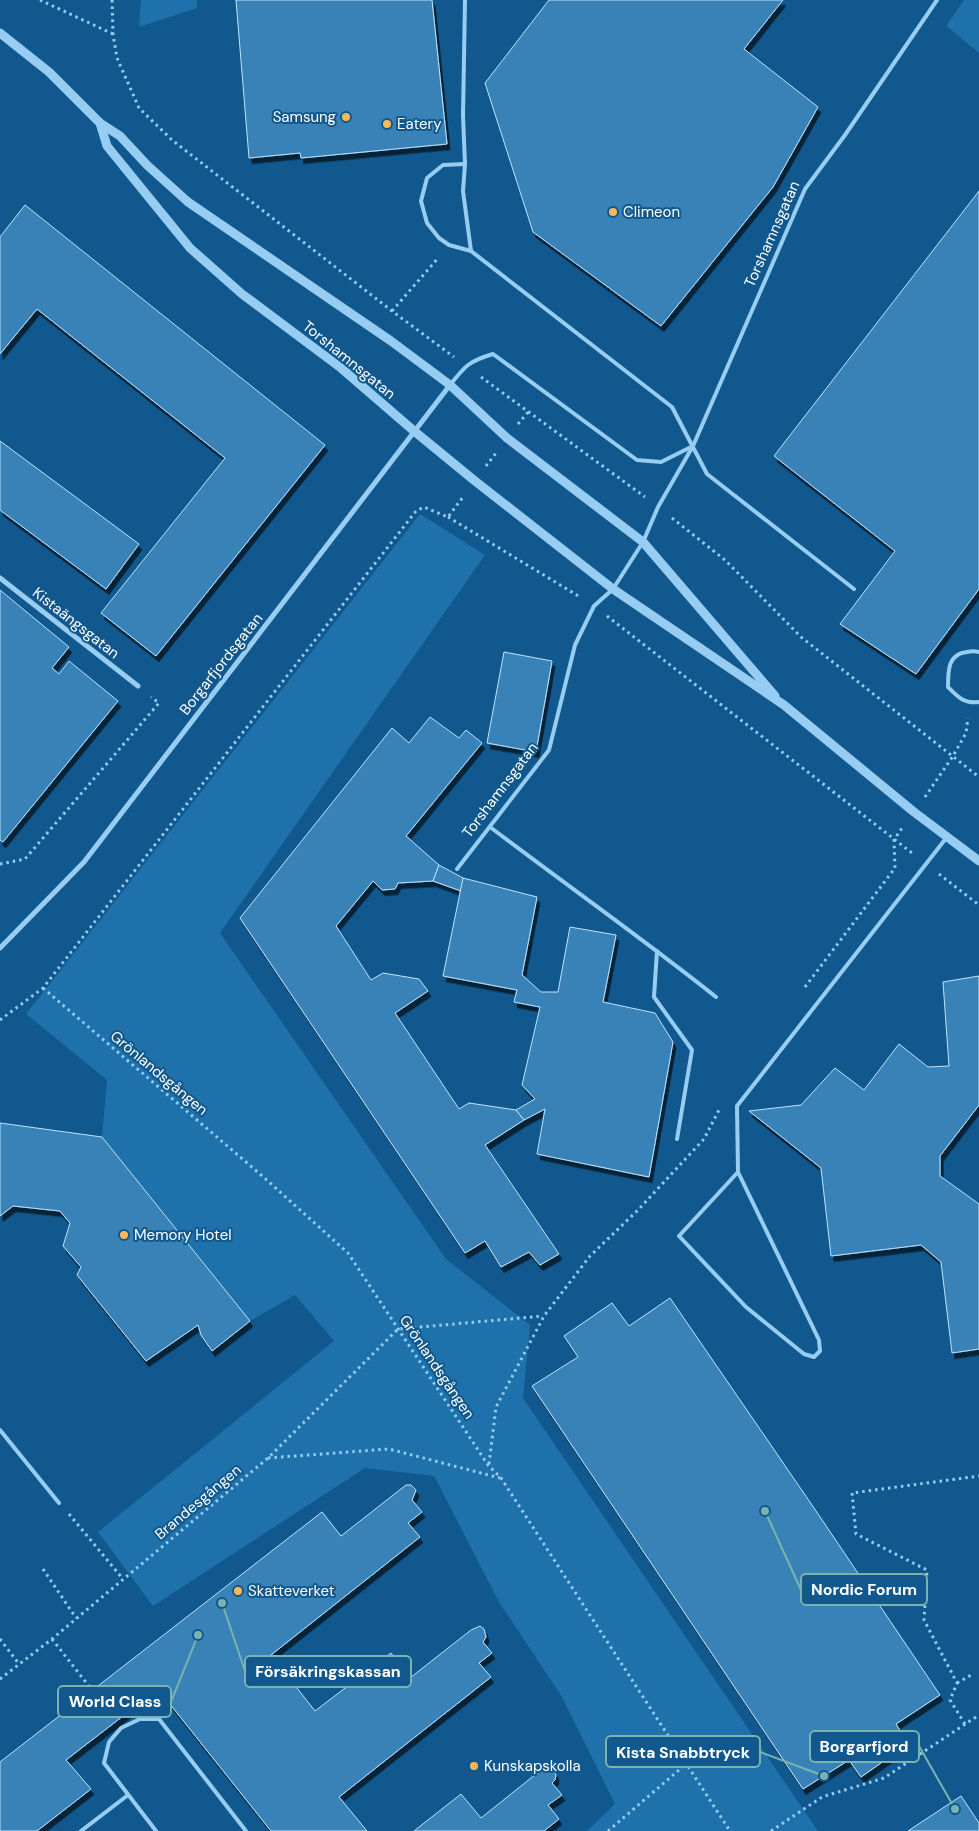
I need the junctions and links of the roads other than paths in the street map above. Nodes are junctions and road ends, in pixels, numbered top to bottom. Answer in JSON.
{"nodes":[{"id":1,"x":464,"y":0,"type":"edge"},
{"id":2,"x":937,"y":0,"type":"edge"},
{"id":3,"x":0,"y":33,"type":"edge"},
{"id":4,"x":100,"y":123,"type":"junction"},
{"id":5,"x":465,"y":164,"type":"junction"},
{"id":6,"x":471,"y":251,"type":"junction"},
{"id":7,"x":450,"y":385,"type":"junction"},
{"id":8,"x":414,"y":431,"type":"junction"},
{"id":9,"x":693,"y":446,"type":"junction"},
{"id":10,"x":643,"y":542,"type":"junction"},
{"id":11,"x":0,"y":578,"type":"edge"},
{"id":12,"x":613,"y":589,"type":"junction"},
{"id":13,"x":854,"y":589,"type":"dead end"},
{"id":14,"x":979,"y":652,"type":"edge"},
{"id":15,"x":138,"y":686,"type":"road end"},
{"id":16,"x":979,"y":702,"type":"edge"},
{"id":17,"x":784,"y":705,"type":"junction"},
{"id":18,"x":490,"y":828,"type":"junction"},
{"id":19,"x":947,"y":837,"type":"junction"},
{"id":20,"x":979,"y":861,"type":"edge"},
{"id":21,"x":457,"y":869,"type":"dead end"},
{"id":22,"x":0,"y":948,"type":"edge"},
{"id":23,"x":657,"y":951,"type":"junction"},
{"id":24,"x":716,"y":997,"type":"dead end"},
{"id":25,"x":677,"y":1138,"type":"dead end"},
{"id":26,"x":738,"y":1172,"type":"junction"},
{"id":27,"x":0,"y":1430,"type":"edge"},
{"id":28,"x":59,"y":1503,"type":"road end"},
{"id":29,"x":128,"y":1795,"type":"junction"},
{"id":30,"x":81,"y":1831,"type":"edge"},
{"id":31,"x":156,"y":1831,"type":"edge"},
{"id":32,"x":246,"y":1831,"type":"edge"}],
"edges":[{"from":1,"to":5,"type":"lane"},
{"from":2,"to":9,"type":"lane","name":"Torshamnsgatan"},
{"from":3,"to":4,"type":"street","name":"Torshamnsgatan"},
{"from":4,"to":7,"type":"street","name":"Torshamnsgatan"},
{"from":4,"to":8,"type":"street","name":"Torshamnsgatan"},
{"from":5,"to":6,"type":"lane"},
{"from":5,"to":6,"type":"lane"},
{"from":6,"to":9,"type":"lane"},
{"from":7,"to":8,"type":"street","name":"Borgarfjordsgatan"},
{"from":7,"to":9,"type":"lane"},
{"from":7,"to":10,"type":"street","name":"Torshamnsgatan"},
{"from":8,"to":12,"type":"street","name":"Torshamnsgatan"},
{"from":8,"to":22,"type":"street","name":"Borgarfjordsgatan"},
{"from":9,"to":10,"type":"lane","name":"Torshamnsgatan"},
{"from":9,"to":13,"type":"lane"},
{"from":10,"to":12,"type":"lane","name":"Torshamnsgatan"},
{"from":10,"to":17,"type":"street","name":"Torshamnsgatan"},
{"from":11,"to":15,"type":"street","name":"Kistaängsgatan"},
{"from":12,"to":17,"type":"street","name":"Torshamnsgatan"},
{"from":12,"to":18,"type":"lane","name":"Torshamnsgatan"},
{"from":14,"to":16,"type":"lane"},
{"from":17,"to":19,"type":"street","name":"Torshamnsgatan"},
{"from":18,"to":21,"type":"lane","name":"Torshamnsgatan"},
{"from":18,"to":23,"type":"lane"},
{"from":19,"to":20,"type":"street","name":"Torshamnsgatan"},
{"from":19,"to":26,"type":"lane"},
{"from":23,"to":24,"type":"lane"},
{"from":23,"to":25,"type":"lane"},
{"from":26,"to":26,"type":"lane"},
{"from":27,"to":28,"type":"lane"},
{"from":29,"to":30,"type":"lane"},
{"from":29,"to":31,"type":"lane"},
{"from":29,"to":32,"type":"lane"}]}
